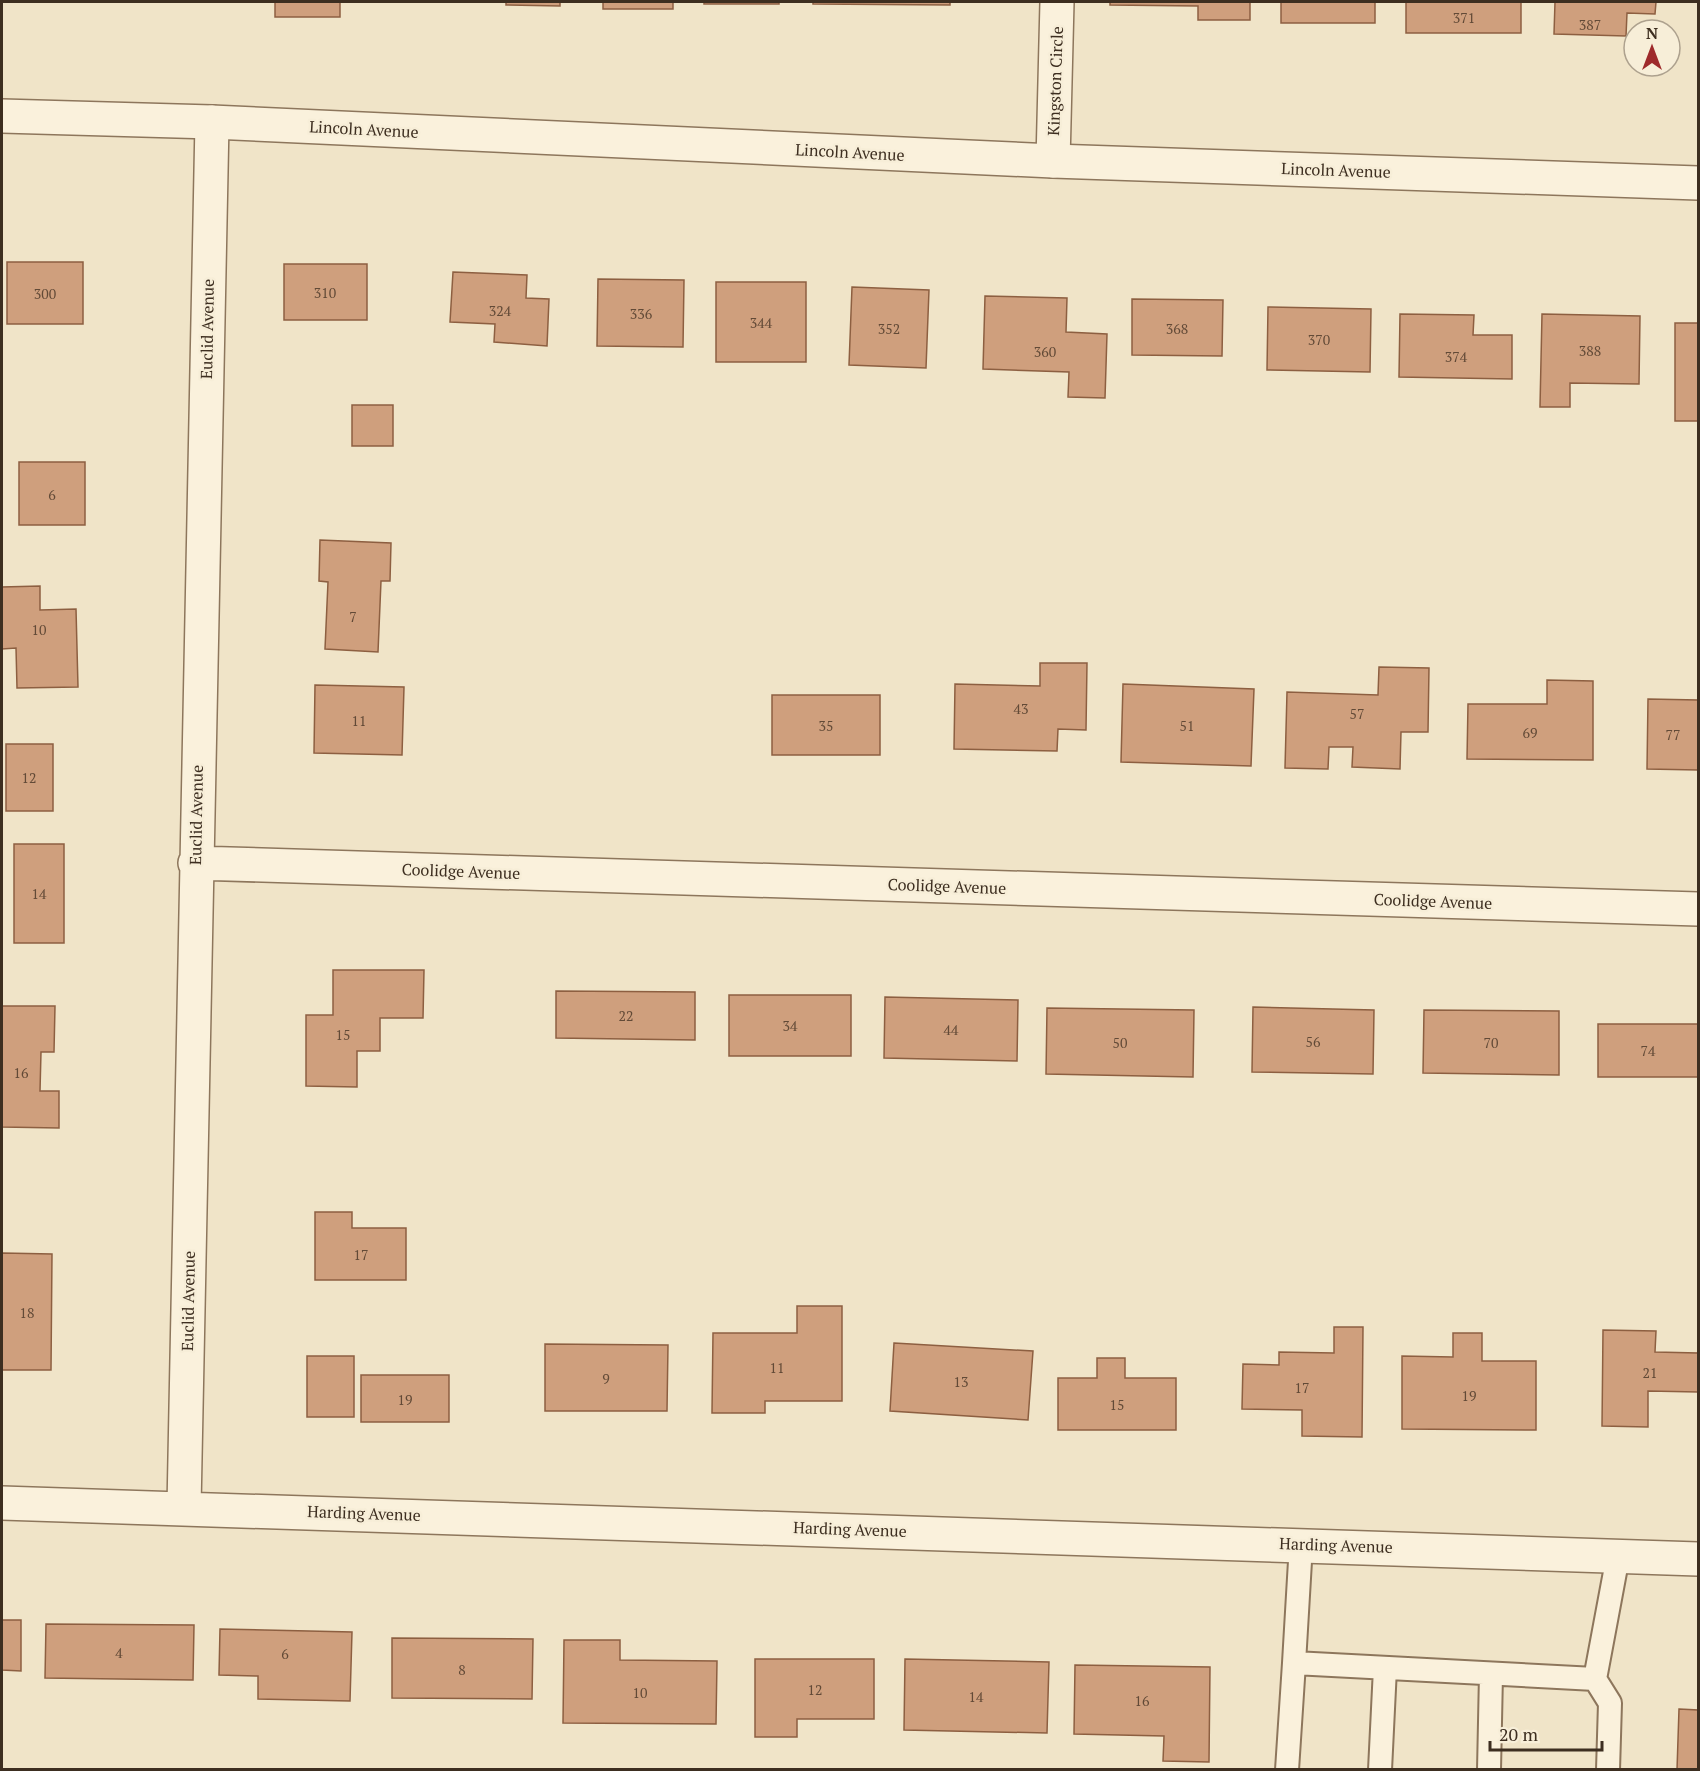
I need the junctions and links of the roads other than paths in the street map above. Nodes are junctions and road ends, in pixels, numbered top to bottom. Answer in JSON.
{"nodes":[{"id":1,"x":1057,"y":2,"type":"edge"},
{"id":2,"x":2,"y":116,"type":"edge"},
{"id":3,"x":212,"y":122,"type":"junction"},
{"id":4,"x":1053,"y":161,"type":"junction"},
{"id":5,"x":1698,"y":183,"type":"edge"},
{"id":6,"x":195,"y":863,"type":"junction"},
{"id":7,"x":1698,"y":909,"type":"edge"},
{"id":8,"x":2,"y":1503,"type":"edge"},
{"id":9,"x":184,"y":1507,"type":"junction"},
{"id":10,"x":1301,"y":1544,"type":"junction"},
{"id":11,"x":1618,"y":1556,"type":"junction"},
{"id":12,"x":1698,"y":1559,"type":"edge"},
{"id":13,"x":1294,"y":1663,"type":"junction"},
{"id":14,"x":1385,"y":1668,"type":"junction"},
{"id":15,"x":1491,"y":1674,"type":"junction"},
{"id":16,"x":1595,"y":1679,"type":"junction"},
{"id":17,"x":1287,"y":1770,"type":"edge"},
{"id":18,"x":1380,"y":1770,"type":"edge"},
{"id":19,"x":1489,"y":1770,"type":"edge"},
{"id":20,"x":1608,"y":1770,"type":"edge"}],
"edges":[{"from":1,"to":4,"type":"street","name":"Kingston Circle"},
{"from":2,"to":3,"type":"street","name":"Lincoln Avenue"},
{"from":3,"to":4,"type":"street","name":"Lincoln Avenue"},
{"from":3,"to":6,"type":"street","name":"Euclid Avenue"},
{"from":4,"to":5,"type":"street","name":"Lincoln Avenue"},
{"from":6,"to":7,"type":"street","name":"Coolidge Avenue"},
{"from":6,"to":9,"type":"street","name":"Euclid Avenue"},
{"from":8,"to":9,"type":"street","name":"Harding Avenue"},
{"from":9,"to":10,"type":"street","name":"Harding Avenue"},
{"from":10,"to":11,"type":"street","name":"Harding Avenue"},
{"from":10,"to":13,"type":"lane"},
{"from":11,"to":12,"type":"street","name":"Harding Avenue"},
{"from":11,"to":16,"type":"lane"},
{"from":13,"to":14,"type":"lane"},
{"from":13,"to":17,"type":"lane"},
{"from":14,"to":15,"type":"lane"},
{"from":14,"to":18,"type":"lane"},
{"from":15,"to":16,"type":"lane"},
{"from":15,"to":19,"type":"lane"},
{"from":16,"to":20,"type":"lane"}]}
